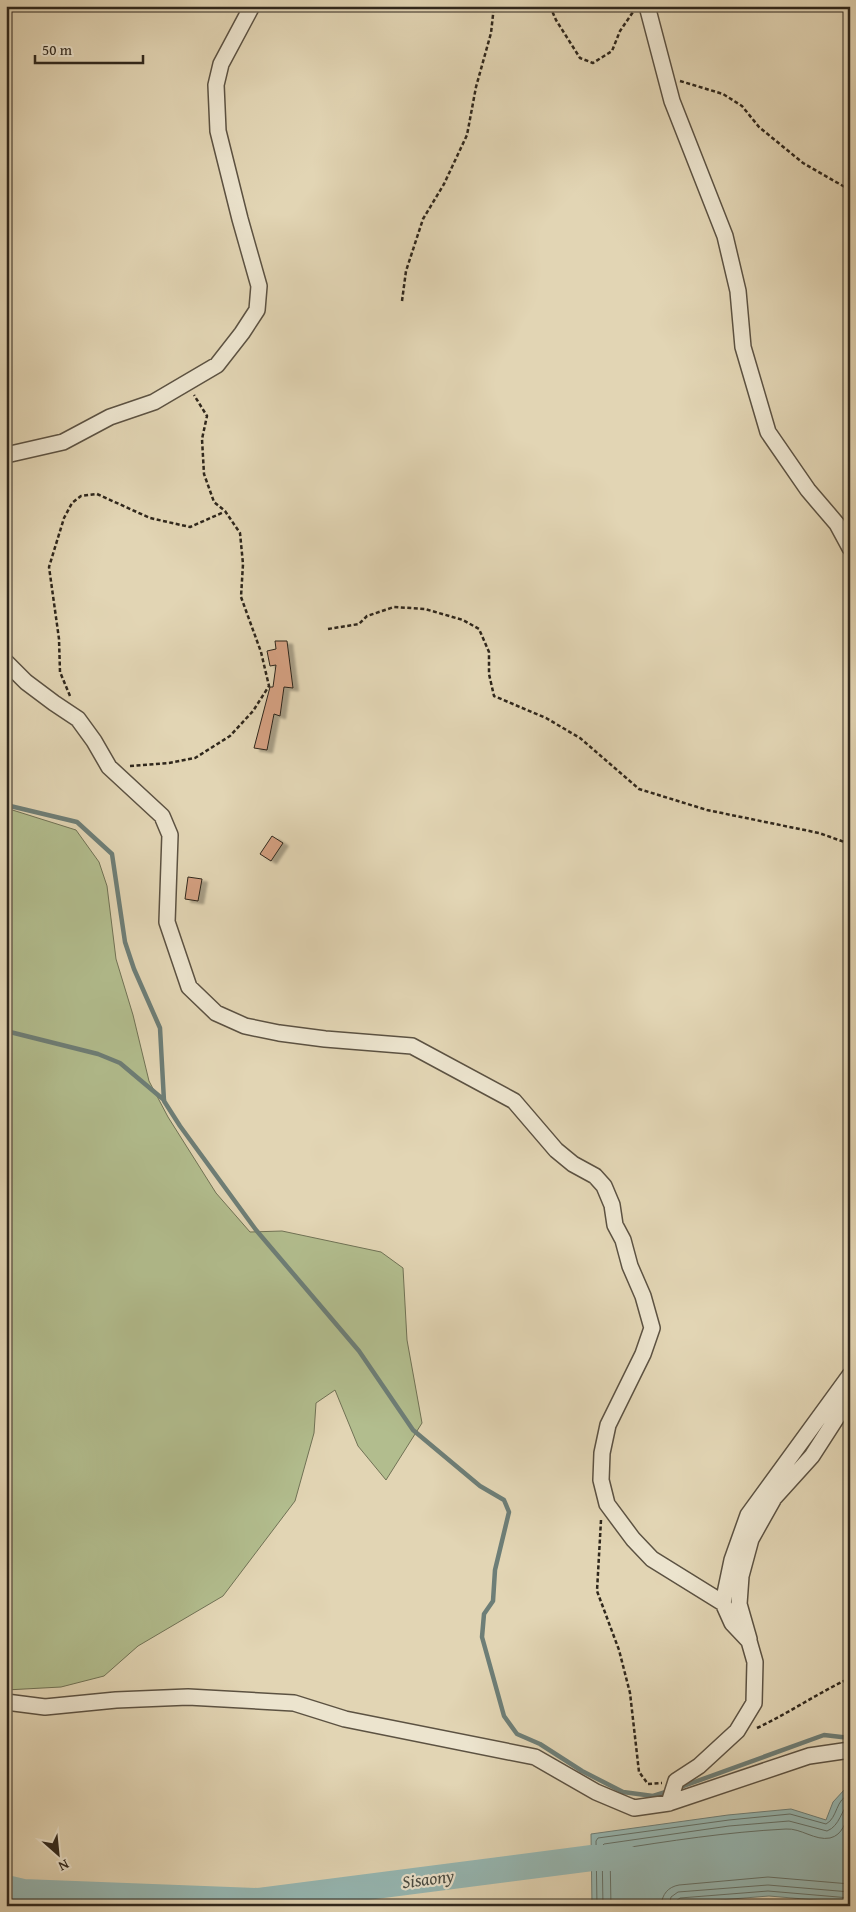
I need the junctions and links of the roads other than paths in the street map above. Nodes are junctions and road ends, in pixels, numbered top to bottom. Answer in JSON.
{"nodes":[{"id":1,"x":252,"y":6,"type":"edge"},
{"id":2,"x":647,"y":6,"type":"edge"},
{"id":3,"x":6,"y":455,"type":"edge"},
{"id":4,"x":850,"y":548,"type":"edge"},
{"id":5,"x":6,"y":662,"type":"edge"},
{"id":6,"x":850,"y":1375,"type":"edge"},
{"id":7,"x":850,"y":1397,"type":"edge"},
{"id":8,"x":723,"y":1603,"type":"junction"},
{"id":9,"x":749,"y":1641,"type":"junction"},
{"id":10,"x":6,"y":1702,"type":"edge"},
{"id":11,"x":850,"y":1750,"type":"edge"},
{"id":12,"x":669,"y":1803,"type":"junction"}],
"edges":[{"from":1,"to":3,"type":"street"},
{"from":2,"to":4,"type":"street"},
{"from":5,"to":8,"type":"street"},
{"from":6,"to":8,"type":"street"},
{"from":7,"to":9,"type":"street"},
{"from":8,"to":9,"type":"street"},
{"from":9,"to":12,"type":"street"},
{"from":10,"to":12,"type":"street"},
{"from":11,"to":12,"type":"street"}]}
